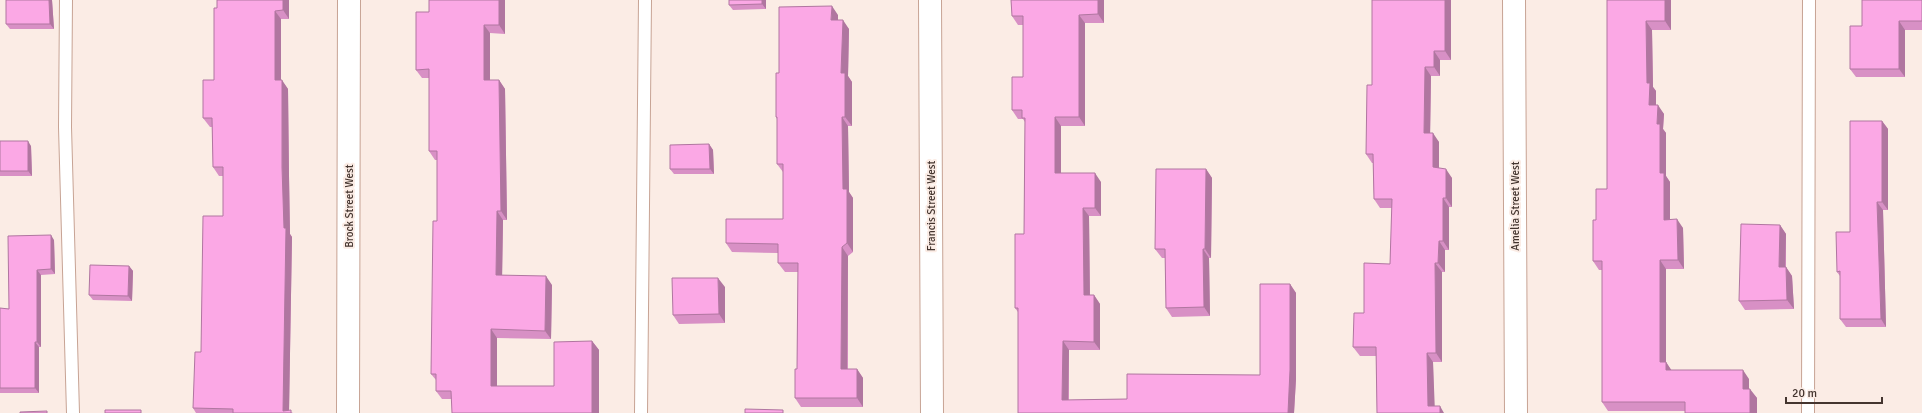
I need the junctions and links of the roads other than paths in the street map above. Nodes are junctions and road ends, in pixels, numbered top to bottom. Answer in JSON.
{"nodes":[{"id":1,"x":66,"y":0,"type":"edge"},
{"id":2,"x":349,"y":0,"type":"edge"},
{"id":3,"x":645,"y":0,"type":"edge"},
{"id":4,"x":930,"y":0,"type":"edge"},
{"id":5,"x":1514,"y":0,"type":"edge"},
{"id":6,"x":1809,"y":0,"type":"edge"},
{"id":7,"x":73,"y":413,"type":"edge"},
{"id":8,"x":348,"y":413,"type":"edge"},
{"id":9,"x":641,"y":413,"type":"edge"},
{"id":10,"x":932,"y":413,"type":"edge"},
{"id":11,"x":1516,"y":413,"type":"edge"},
{"id":12,"x":1808,"y":413,"type":"edge"}],
"edges":[{"from":1,"to":7,"type":"lane"},
{"from":2,"to":8,"type":"street","name":"Brock Street West"},
{"from":3,"to":9,"type":"lane"},
{"from":4,"to":10,"type":"street","name":"Francis Street West"},
{"from":5,"to":11,"type":"street","name":"Amelia Street West"},
{"from":6,"to":12,"type":"lane"}]}
